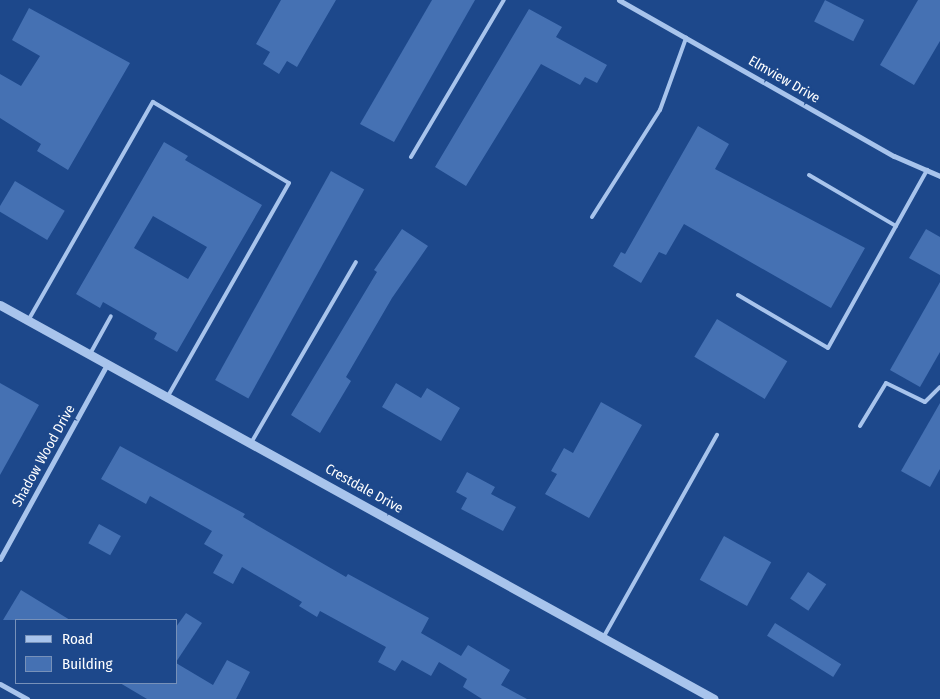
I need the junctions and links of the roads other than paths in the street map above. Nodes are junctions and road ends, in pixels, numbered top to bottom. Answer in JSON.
{"nodes":[{"id":1,"x":504,"y":0,"type":"edge"},
{"id":2,"x":619,"y":0,"type":"edge"},
{"id":3,"x":686,"y":38,"type":"junction"},
{"id":4,"x":411,"y":157,"type":"dead end"},
{"id":5,"x":927,"y":170,"type":"junction"},
{"id":6,"x":809,"y":175,"type":"dead end"},
{"id":7,"x":940,"y":176,"type":"edge"},
{"id":8,"x":592,"y":217,"type":"dead end"},
{"id":9,"x":896,"y":226,"type":"junction"},
{"id":10,"x":356,"y":262,"type":"dead end"},
{"id":11,"x":738,"y":295,"type":"dead end"},
{"id":12,"x":0,"y":305,"type":"edge"},
{"id":13,"x":111,"y":316,"type":"dead end"},
{"id":14,"x":29,"y":320,"type":"junction"},
{"id":15,"x":90,"y":354,"type":"junction"},
{"id":16,"x":108,"y":364,"type":"junction"},
{"id":17,"x":940,"y":387,"type":"edge"},
{"id":18,"x":167,"y":398,"type":"junction"},
{"id":19,"x":860,"y":426,"type":"dead end"},
{"id":20,"x":717,"y":435,"type":"dead end"},
{"id":21,"x":251,"y":443,"type":"junction"},
{"id":22,"x":0,"y":559,"type":"edge"},
{"id":23,"x":603,"y":638,"type":"junction"},
{"id":24,"x":0,"y":684,"type":"edge"},
{"id":25,"x":27,"y":699,"type":"edge"},
{"id":26,"x":714,"y":699,"type":"edge"}],
"edges":[{"from":1,"to":4,"type":"lane"},
{"from":2,"to":3,"type":"street","name":"Elmview Drive"},
{"from":3,"to":5,"type":"street","name":"Elmview Drive"},
{"from":3,"to":8,"type":"lane"},
{"from":5,"to":7,"type":"street","name":"Elmview Drive"},
{"from":5,"to":9,"type":"lane"},
{"from":6,"to":9,"type":"lane"},
{"from":9,"to":11,"type":"lane"},
{"from":10,"to":21,"type":"lane"},
{"from":12,"to":14,"type":"street","name":"Crestdale Drive"},
{"from":13,"to":15,"type":"lane"},
{"from":14,"to":15,"type":"street","name":"Crestdale Drive"},
{"from":14,"to":18,"type":"lane"},
{"from":15,"to":16,"type":"street","name":"Crestdale Drive"},
{"from":16,"to":18,"type":"street","name":"Crestdale Drive"},
{"from":16,"to":22,"type":"street","name":"Shadow Wood Drive"},
{"from":17,"to":19,"type":"lane"},
{"from":18,"to":21,"type":"street","name":"Crestdale Drive"},
{"from":20,"to":23,"type":"lane"},
{"from":21,"to":23,"type":"street","name":"Crestdale Drive"},
{"from":23,"to":26,"type":"street","name":"Crestdale Drive"},
{"from":24,"to":25,"type":"street"}]}
